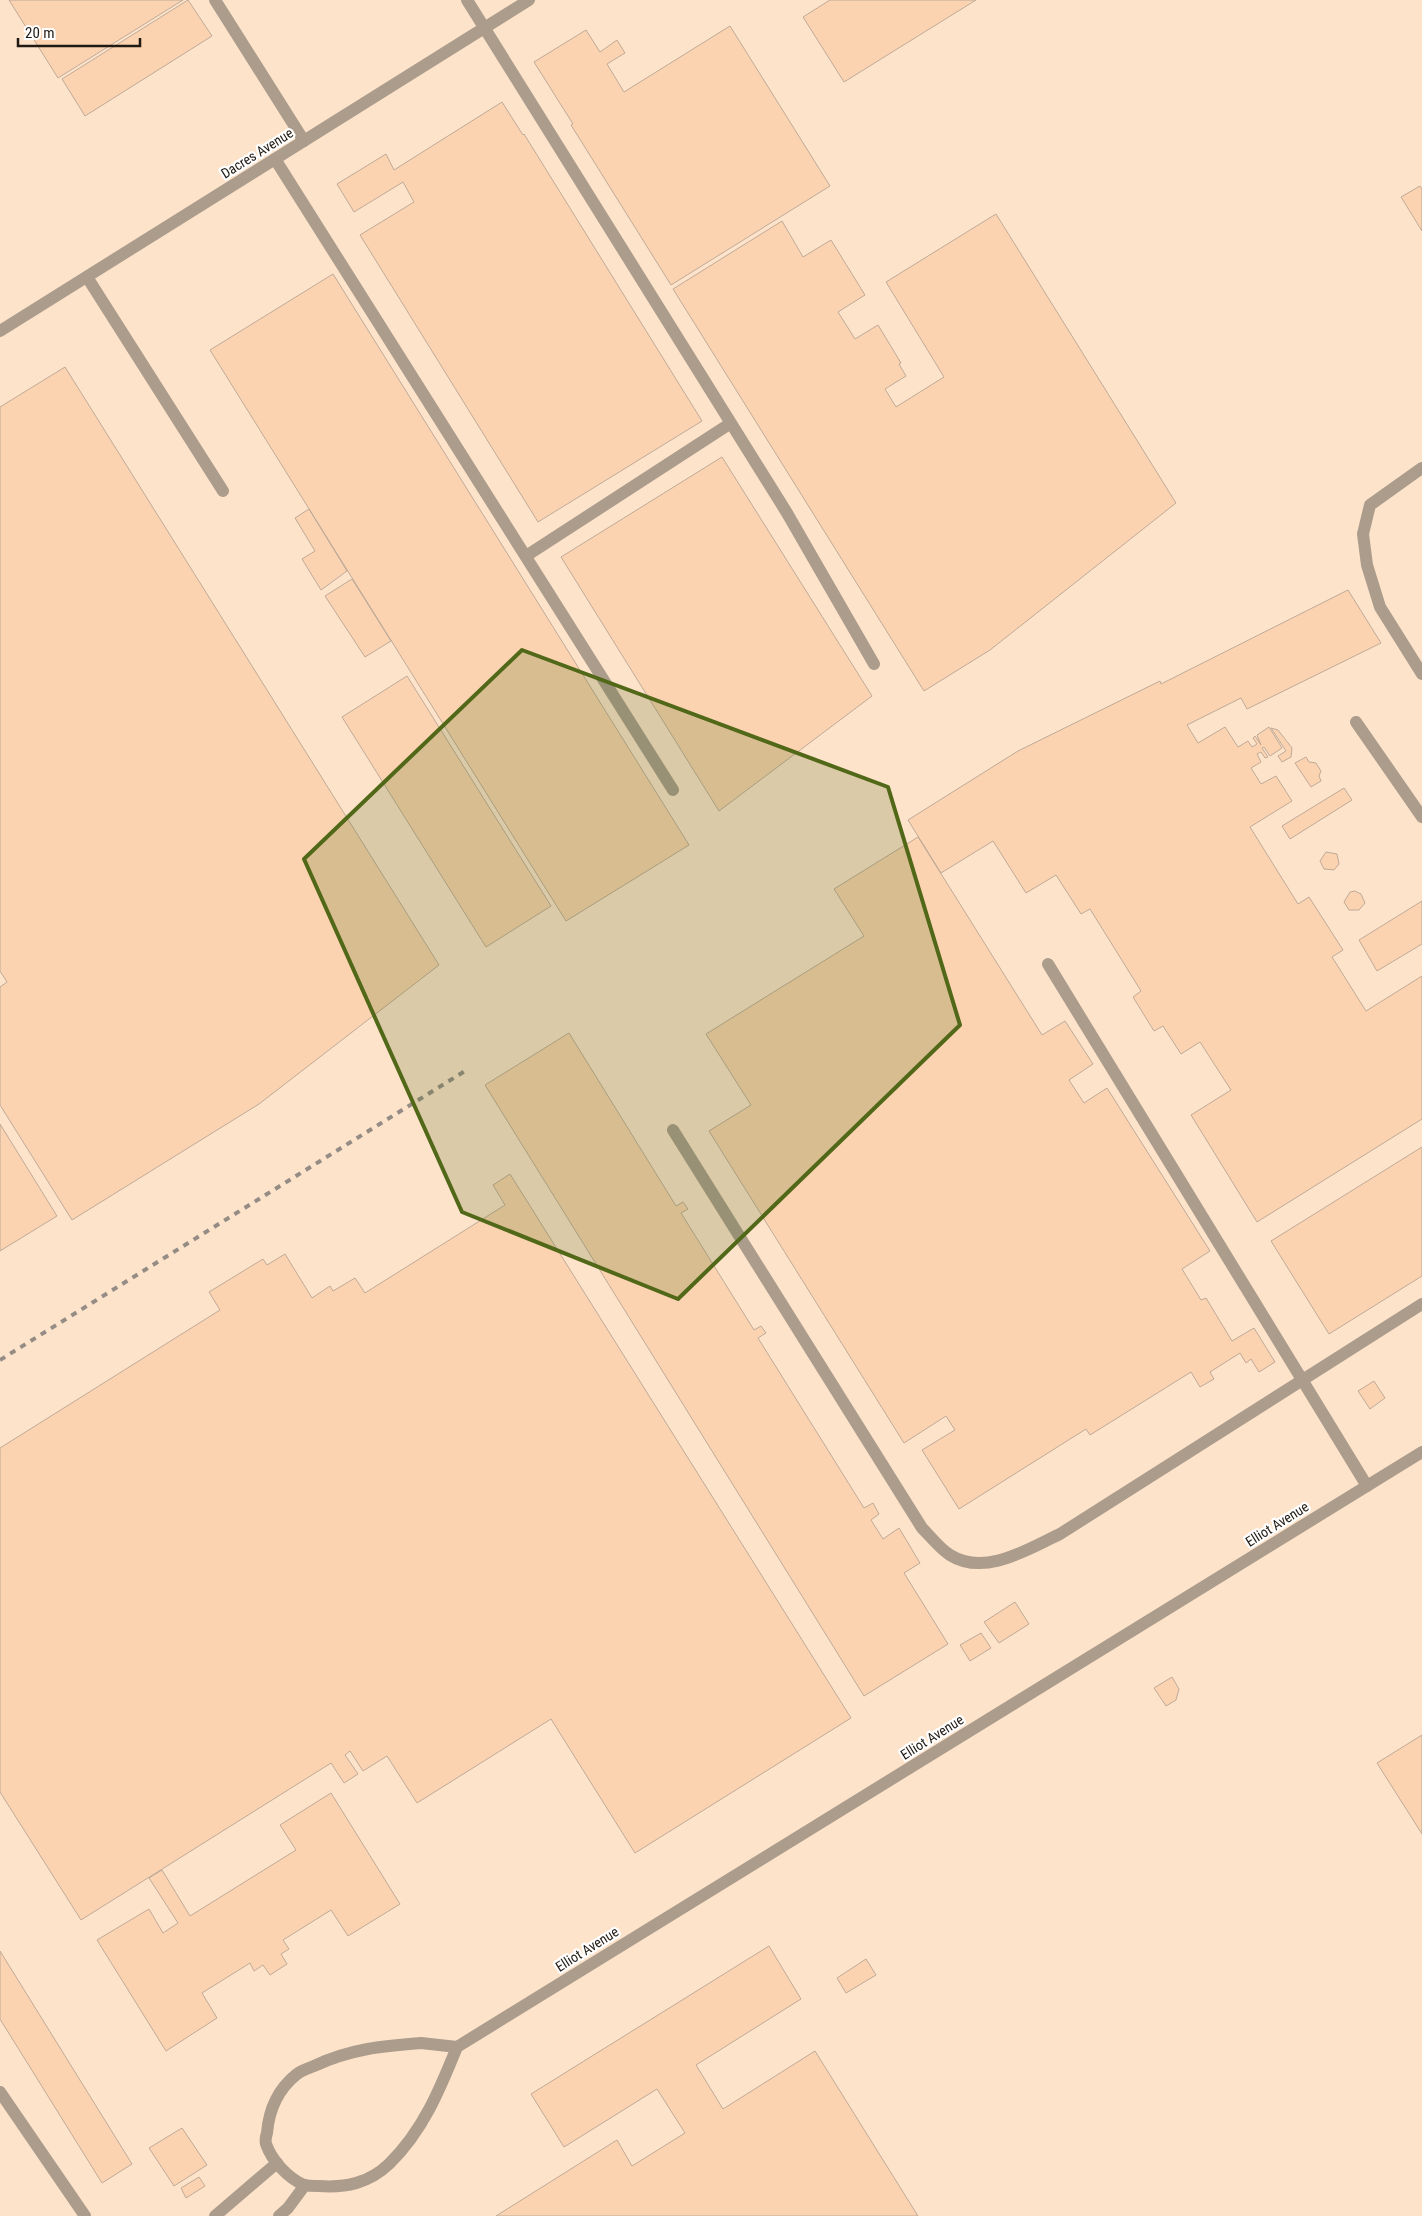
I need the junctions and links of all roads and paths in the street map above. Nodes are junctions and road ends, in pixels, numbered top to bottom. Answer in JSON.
{"nodes":[{"id":1,"x":215,"y":0,"type":"edge"},
{"id":2,"x":467,"y":0,"type":"edge"},
{"id":3,"x":529,"y":0,"type":"edge"},
{"id":4,"x":485,"y":28,"type":"junction"},
{"id":5,"x":304,"y":140,"type":"junction"},
{"id":6,"x":275,"y":159,"type":"junction"},
{"id":7,"x":87,"y":277,"type":"junction"},
{"id":8,"x":0,"y":331,"type":"edge"},
{"id":9,"x":731,"y":422,"type":"junction"},
{"id":10,"x":1422,"y":468,"type":"edge"},
{"id":11,"x":223,"y":491,"type":"dead end"},
{"id":12,"x":526,"y":556,"type":"junction"},
{"id":13,"x":874,"y":664,"type":"dead end"},
{"id":14,"x":1422,"y":674,"type":"edge"},
{"id":15,"x":1356,"y":722,"type":"dead end"},
{"id":16,"x":674,"y":790,"type":"dead end"},
{"id":17,"x":1422,"y":818,"type":"edge"},
{"id":18,"x":1048,"y":964,"type":"dead end"},
{"id":19,"x":673,"y":1130,"type":"dead end"},
{"id":20,"x":1422,"y":1304,"type":"edge"},
{"id":21,"x":1302,"y":1381,"type":"junction"},
{"id":22,"x":1422,"y":1452,"type":"edge"},
{"id":23,"x":1366,"y":1486,"type":"junction"},
{"id":24,"x":457,"y":2047,"type":"junction"},
{"id":25,"x":0,"y":2092,"type":"edge"},
{"id":26,"x":277,"y":2163,"type":"junction"},
{"id":27,"x":305,"y":2185,"type":"junction"},
{"id":28,"x":85,"y":2216,"type":"edge"},
{"id":29,"x":215,"y":2216,"type":"edge"},
{"id":30,"x":279,"y":2216,"type":"edge"}],
"edges":[{"from":1,"to":5,"type":"street"},
{"from":2,"to":4,"type":"street"},
{"from":3,"to":4,"type":"street","name":"Dacres Avenue"},
{"from":4,"to":5,"type":"street","name":"Dacres Avenue"},
{"from":4,"to":9,"type":"street"},
{"from":5,"to":6,"type":"street","name":"Dacres Avenue"},
{"from":6,"to":7,"type":"street","name":"Dacres Avenue"},
{"from":6,"to":12,"type":"street"},
{"from":7,"to":8,"type":"street","name":"Dacres Avenue"},
{"from":7,"to":11,"type":"street"},
{"from":9,"to":12,"type":"street"},
{"from":9,"to":13,"type":"street"},
{"from":10,"to":14,"type":"street"},
{"from":12,"to":16,"type":"street"},
{"from":15,"to":17,"type":"street"},
{"from":18,"to":21,"type":"street"},
{"from":19,"to":21,"type":"street"},
{"from":20,"to":21,"type":"street"},
{"from":21,"to":23,"type":"street"},
{"from":22,"to":23,"type":"street","name":"Elliot Avenue"},
{"from":23,"to":24,"type":"street","name":"Elliot Avenue"},
{"from":24,"to":26,"type":"street"},
{"from":24,"to":27,"type":"street"},
{"from":25,"to":28,"type":"street"},
{"from":26,"to":27,"type":"street"},
{"from":26,"to":29,"type":"street"},
{"from":27,"to":30,"type":"street"}]}
